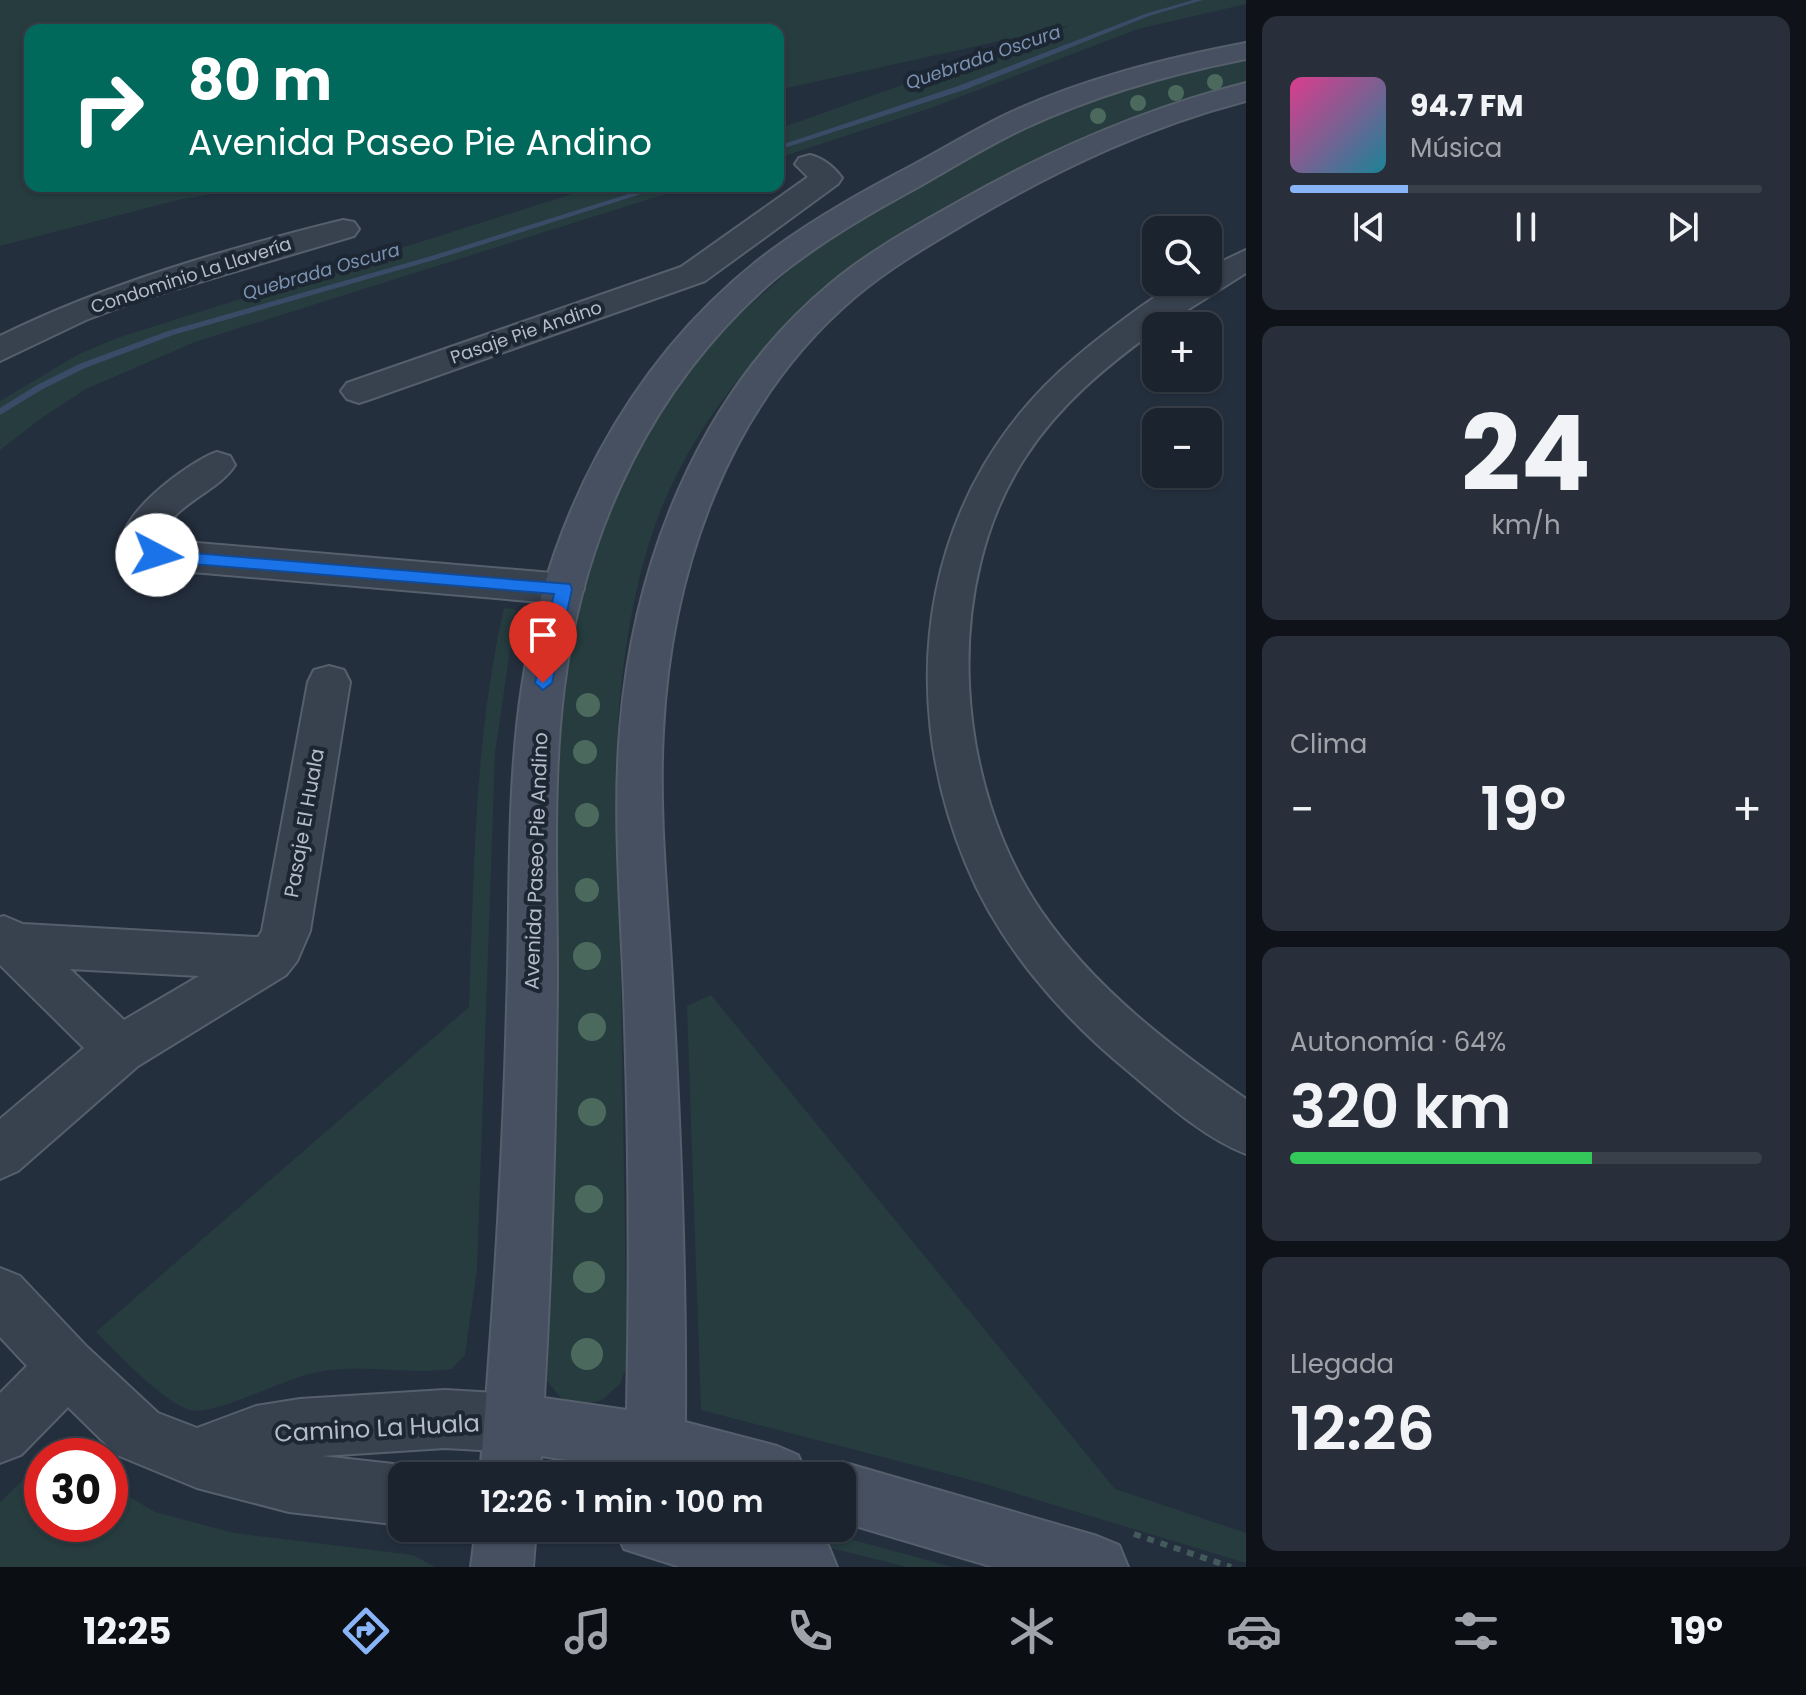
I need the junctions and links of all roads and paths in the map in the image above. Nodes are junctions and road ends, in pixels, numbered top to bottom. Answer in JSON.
{"nodes":[{"id":1,"x":1246,"y":51,"type":"edge"},
{"id":2,"x":1246,"y":92,"type":"edge"},
{"id":3,"x":810,"y":164,"type":"dead end"},
{"id":4,"x":343,"y":229,"type":"dead end"},
{"id":5,"x":1246,"y":260,"type":"edge"},
{"id":6,"x":693,"y":274,"type":"junction"},
{"id":7,"x":738,"y":294,"type":"junction"},
{"id":8,"x":0,"y":350,"type":"edge"},
{"id":9,"x":359,"y":391,"type":"dead end"},
{"id":10,"x":217,"y":465,"type":"dead end"},
{"id":11,"x":564,"y":589,"type":"junction"},
{"id":12,"x":329,"y":682,"type":"dead end"},
{"id":13,"x":6,"y":939,"type":"edge"},
{"id":14,"x":269,"y":960,"type":"junction"},
{"id":15,"x":120,"y":1049,"type":"junction"},
{"id":16,"x":1246,"y":1129,"type":"edge"},
{"id":17,"x":0,"y":1153,"type":"edge"},
{"id":18,"x":0,"y":1296,"type":"edge"},
{"id":19,"x":67,"y":1367,"type":"junction"},
{"id":20,"x":0,"y":1434,"type":"edge"},
{"id":21,"x":512,"y":1450,"type":"edge"},
{"id":22,"x":197,"y":1458,"type":"junction"},
{"id":23,"x":539,"y":1462,"type":"edge"},
{"id":24,"x":653,"y":1462,"type":"edge"},
{"id":25,"x":388,"y":1493,"type":"edge"},
{"id":26,"x":856,"y":1495,"type":"edge"},
{"id":27,"x":505,"y":1542,"type":"edge"},
{"id":28,"x":736,"y":1542,"type":"edge"},
{"id":29,"x":1115,"y":1550,"type":"edge"},
{"id":30,"x":502,"y":1567,"type":"edge"},
{"id":31,"x":806,"y":1567,"type":"edge"},
{"id":32,"x":1231,"y":1567,"type":"edge"}],
"edges":[{"from":1,"to":7,"type":"main road","name":"Avenida Paseo Pie Andino"},
{"from":2,"to":24,"type":"main road"},
{"from":3,"to":6,"type":"street","name":"Pasaje Pie Andino"},
{"from":4,"to":8,"type":"street","name":"Condominio La Llavería"},
{"from":5,"to":16,"type":"street"},
{"from":6,"to":7,"type":"street"},
{"from":6,"to":9,"type":"street","name":"Pasaje Pie Andino"},
{"from":7,"to":11,"type":"main road","name":"Avenida Paseo Pie Andino"},
{"from":10,"to":11,"type":"street"},
{"from":11,"to":21,"type":"main road","name":"Avenida Paseo Pie Andino"},
{"from":12,"to":14,"type":"street","name":"Pasaje El Huala"},
{"from":13,"to":14,"type":"street"},
{"from":13,"to":15,"type":"street"},
{"from":14,"to":15,"type":"street"},
{"from":15,"to":17,"type":"street"},
{"from":18,"to":19,"type":"street","name":"Camino La Huala"},
{"from":19,"to":20,"type":"street"},
{"from":19,"to":22,"type":"street","name":"Camino La Huala"},
{"from":21,"to":22,"type":"street","name":"Camino La Huala"},
{"from":21,"to":23,"type":"main road"},
{"from":22,"to":25,"type":"street","name":"Camino La Huala"},
{"from":26,"to":29,"type":"main road"},
{"from":27,"to":30,"type":"main road"},
{"from":28,"to":31,"type":"main road"},
{"from":29,"to":32,"type":"path"}]}
